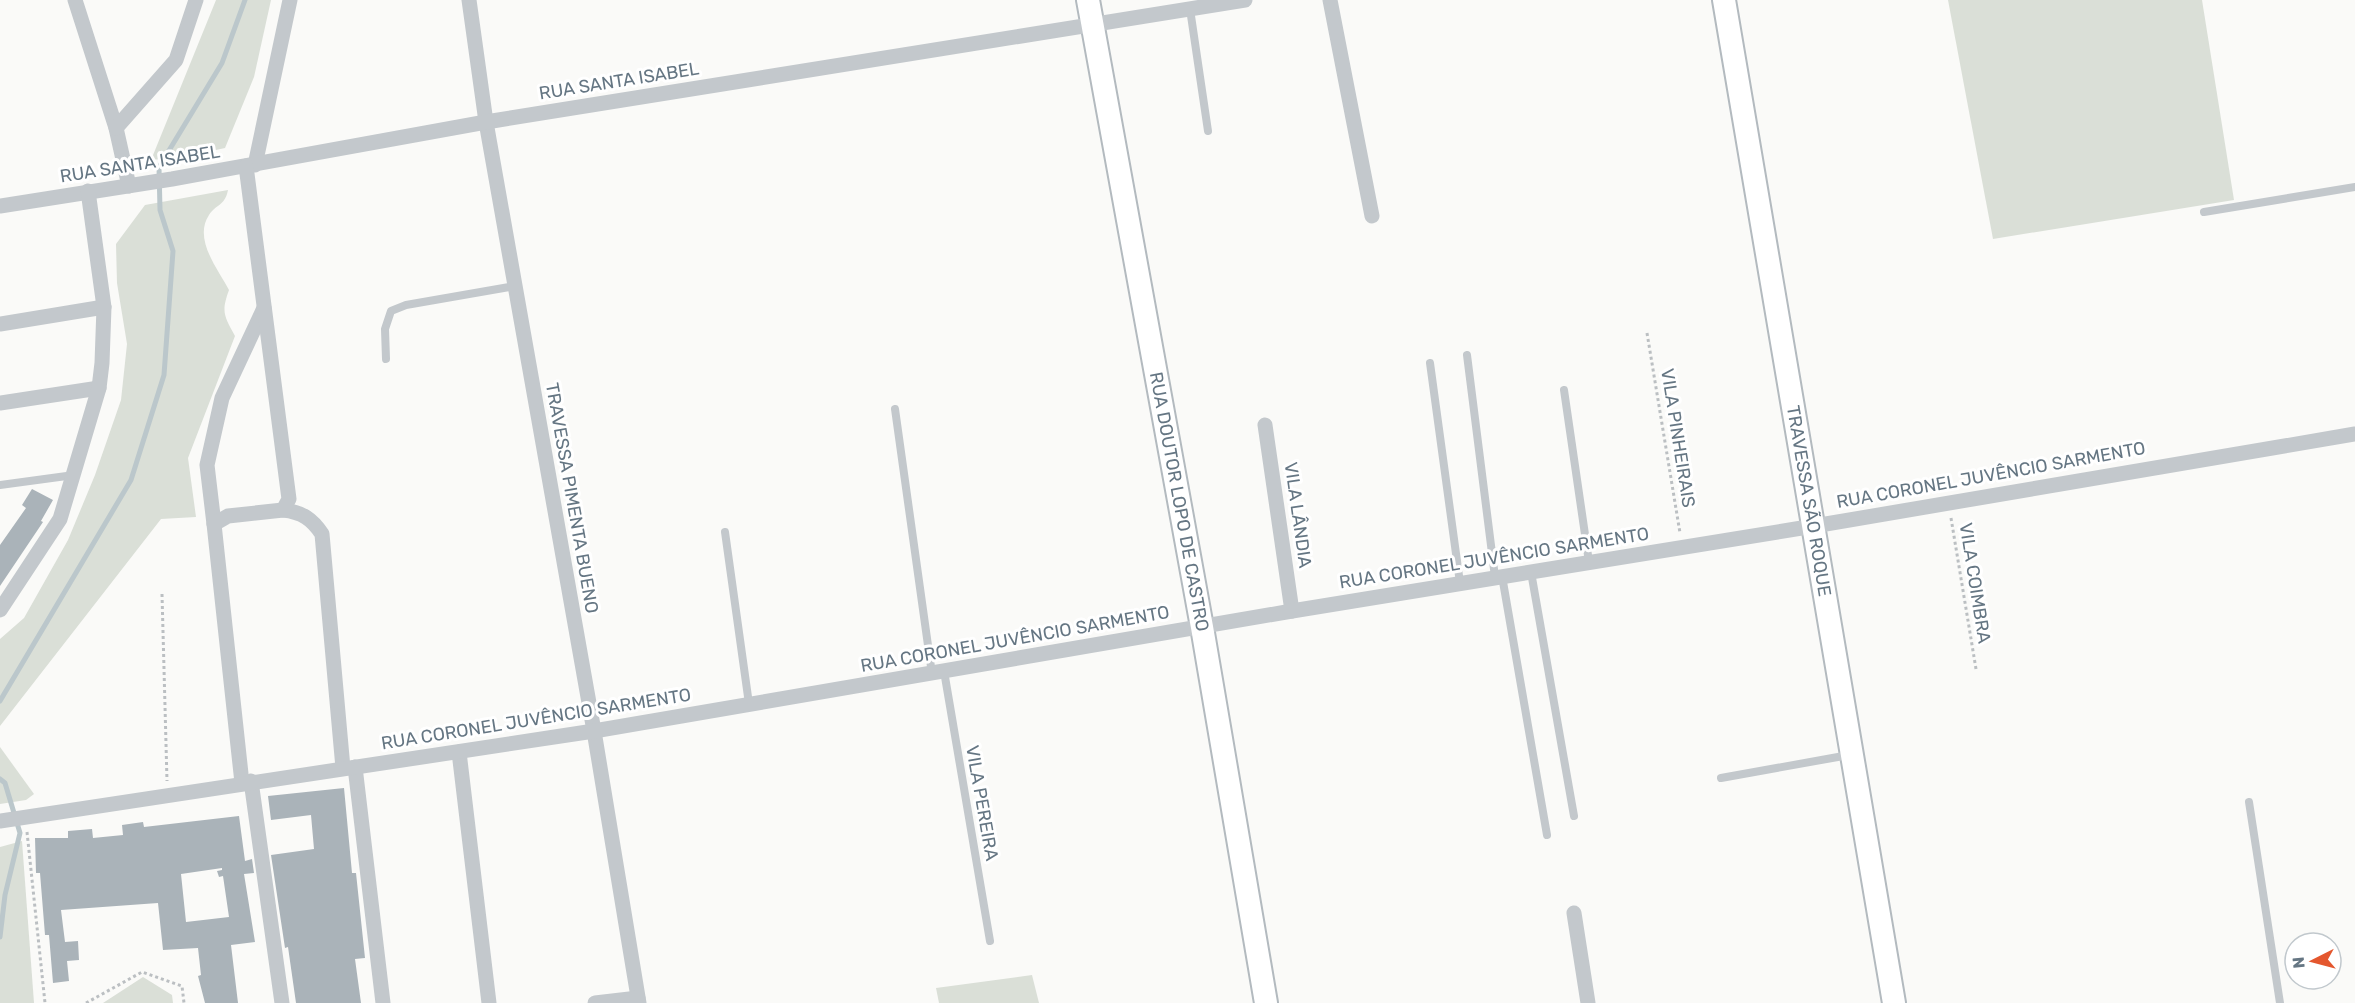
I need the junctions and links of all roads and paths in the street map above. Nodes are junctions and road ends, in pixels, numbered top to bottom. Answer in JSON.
{"nodes":[{"id":1,"x":75,"y":0,"type":"edge"},
{"id":2,"x":196,"y":0,"type":"edge"},
{"id":3,"x":290,"y":0,"type":"edge"},
{"id":4,"x":470,"y":0,"type":"edge"},
{"id":5,"x":1088,"y":0,"type":"edge"},
{"id":6,"x":1245,"y":0,"type":"edge"},
{"id":7,"x":1330,"y":0,"type":"edge"},
{"id":8,"x":1724,"y":0,"type":"edge"},
{"id":9,"x":1190,"y":9,"type":"junction"},
{"id":10,"x":1092,"y":25,"type":"junction"},
{"id":11,"x":486,"y":122,"type":"junction"},
{"id":12,"x":116,"y":128,"type":"junction"},
{"id":13,"x":1208,"y":131,"type":"dead end"},
{"id":14,"x":251,"y":165,"type":"junction"},
{"id":15,"x":129,"y":186,"type":"junction"},
{"id":16,"x":2355,"y":187,"type":"edge"},
{"id":17,"x":88,"y":191,"type":"junction"},
{"id":18,"x":0,"y":206,"type":"edge"},
{"id":19,"x":2204,"y":212,"type":"dead end"},
{"id":20,"x":1372,"y":216,"type":"dead end"},
{"id":21,"x":515,"y":286,"type":"junction"},
{"id":22,"x":104,"y":307,"type":"junction"},
{"id":23,"x":264,"y":308,"type":"junction"},
{"id":24,"x":0,"y":324,"type":"edge"},
{"id":25,"x":1647,"y":333,"type":"dead end"},
{"id":26,"x":1467,"y":355,"type":"dead end"},
{"id":27,"x":386,"y":359,"type":"dead end"},
{"id":28,"x":1430,"y":363,"type":"dead end"},
{"id":29,"x":99,"y":388,"type":"junction"},
{"id":30,"x":1563,"y":390,"type":"dead end"},
{"id":31,"x":0,"y":404,"type":"edge"},
{"id":32,"x":894,"y":409,"type":"dead end"},
{"id":33,"x":1265,"y":425,"type":"dead end"},
{"id":34,"x":2355,"y":434,"type":"edge"},
{"id":35,"x":74,"y":475,"type":"junction"},
{"id":36,"x":0,"y":485,"type":"edge"},
{"id":37,"x":1949,"y":502,"type":"junction"},
{"id":38,"x":283,"y":510,"type":"junction"},
{"id":39,"x":214,"y":524,"type":"junction"},
{"id":40,"x":1814,"y":526,"type":"junction"},
{"id":41,"x":725,"y":532,"type":"dead end"},
{"id":42,"x":1682,"y":547,"type":"junction"},
{"id":43,"x":1589,"y":562,"type":"junction"},
{"id":44,"x":1531,"y":572,"type":"junction"},
{"id":45,"x":1499,"y":577,"type":"junction"},
{"id":46,"x":1460,"y":583,"type":"junction"},
{"id":47,"x":162,"y":594,"type":"dead end"},
{"id":48,"x":0,"y":610,"type":"edge"},
{"id":49,"x":1292,"y":611,"type":"junction"},
{"id":50,"x":1202,"y":627,"type":"junction"},
{"id":51,"x":1976,"y":669,"type":"dead end"},
{"id":52,"x":938,"y":673,"type":"junction"},
{"id":53,"x":749,"y":704,"type":"junction"},
{"id":54,"x":594,"y":731,"type":"junction"},
{"id":55,"x":459,"y":752,"type":"junction"},
{"id":56,"x":1852,"y":754,"type":"junction"},
{"id":57,"x":349,"y":767,"type":"junction"},
{"id":58,"x":1721,"y":778,"type":"dead end"},
{"id":59,"x":246,"y":782,"type":"junction"},
{"id":60,"x":167,"y":795,"type":"junction"},
{"id":61,"x":2249,"y":802,"type":"dead end"},
{"id":62,"x":1574,"y":816,"type":"dead end"},
{"id":63,"x":2,"y":821,"type":"edge"},
{"id":64,"x":27,"y":822,"type":"junction"},
{"id":65,"x":1547,"y":835,"type":"dead end"},
{"id":66,"x":1574,"y":913,"type":"dead end"},
{"id":67,"x":990,"y":940,"type":"dead end"},
{"id":68,"x":639,"y":1000,"type":"edge"},
{"id":69,"x":45,"y":1003,"type":"edge"},
{"id":70,"x":86,"y":1003,"type":"edge"},
{"id":71,"x":184,"y":1003,"type":"edge"},
{"id":72,"x":282,"y":1003,"type":"edge"},
{"id":73,"x":383,"y":1003,"type":"edge"},
{"id":74,"x":489,"y":1003,"type":"edge"},
{"id":75,"x":595,"y":1003,"type":"edge"},
{"id":76,"x":1266,"y":1003,"type":"edge"},
{"id":77,"x":1588,"y":1003,"type":"edge"},
{"id":78,"x":1894,"y":1003,"type":"edge"},
{"id":79,"x":2280,"y":1003,"type":"edge"}],
"edges":[{"from":1,"to":12,"type":"street"},
{"from":2,"to":12,"type":"street"},
{"from":3,"to":14,"type":"street"},
{"from":4,"to":11,"type":"street","name":"TRAVESSA PIMENTA BUENO"},
{"from":5,"to":10,"type":"main road","name":"RUA DOUTOR LOPO DE CASTRO"},
{"from":6,"to":9,"type":"street","name":"RUA SANTA ISABEL"},
{"from":7,"to":20,"type":"street"},
{"from":8,"to":40,"type":"main road","name":"TRAVESSA SÃO ROQUE"},
{"from":9,"to":10,"type":"street","name":"RUA SANTA ISABEL"},
{"from":9,"to":13,"type":"lane"},
{"from":10,"to":11,"type":"street","name":"RUA SANTA ISABEL"},
{"from":10,"to":50,"type":"main road","name":"RUA DOUTOR LOPO DE CASTRO"},
{"from":11,"to":14,"type":"street","name":"RUA SANTA ISABEL"},
{"from":11,"to":21,"type":"street","name":"TRAVESSA PIMENTA BUENO"},
{"from":12,"to":15,"type":"street"},
{"from":14,"to":15,"type":"street","name":"RUA SANTA ISABEL"},
{"from":14,"to":23,"type":"street"},
{"from":15,"to":17,"type":"street","name":"RUA SANTA ISABEL"},
{"from":16,"to":19,"type":"lane"},
{"from":17,"to":18,"type":"street","name":"RUA SANTA ISABEL"},
{"from":17,"to":22,"type":"street"},
{"from":21,"to":27,"type":"lane"},
{"from":21,"to":54,"type":"street","name":"TRAVESSA PIMENTA BUENO"},
{"from":22,"to":24,"type":"street"},
{"from":22,"to":29,"type":"street"},
{"from":23,"to":38,"type":"street"},
{"from":23,"to":39,"type":"street"},
{"from":25,"to":42,"type":"path","name":"VILA PINHEIRAIS"},
{"from":26,"to":45,"type":"lane"},
{"from":28,"to":46,"type":"lane"},
{"from":29,"to":31,"type":"street"},
{"from":29,"to":35,"type":"street"},
{"from":30,"to":43,"type":"lane"},
{"from":32,"to":52,"type":"lane","name":"VILA PEREIRA"},
{"from":33,"to":49,"type":"street","name":"VILA LÂNDIA"},
{"from":34,"to":37,"type":"street","name":"RUA CORONEL JUVÊNCIO SARMENTO"},
{"from":35,"to":36,"type":"lane"},
{"from":35,"to":48,"type":"street"},
{"from":37,"to":40,"type":"street","name":"RUA CORONEL JUVÊNCIO SARMENTO"},
{"from":37,"to":51,"type":"path","name":"VILA COIMBRA"},
{"from":38,"to":39,"type":"street"},
{"from":38,"to":57,"type":"street"},
{"from":39,"to":59,"type":"street"},
{"from":40,"to":42,"type":"street","name":"RUA CORONEL JUVÊNCIO SARMENTO"},
{"from":40,"to":56,"type":"main road","name":"TRAVESSA SÃO ROQUE"},
{"from":41,"to":53,"type":"lane"},
{"from":42,"to":43,"type":"street","name":"RUA CORONEL JUVÊNCIO SARMENTO"},
{"from":43,"to":44,"type":"street","name":"RUA CORONEL JUVÊNCIO SARMENTO"},
{"from":44,"to":45,"type":"street","name":"RUA CORONEL JUVÊNCIO SARMENTO"},
{"from":44,"to":62,"type":"lane"},
{"from":45,"to":46,"type":"street","name":"RUA CORONEL JUVÊNCIO SARMENTO"},
{"from":45,"to":65,"type":"lane"},
{"from":46,"to":49,"type":"street","name":"RUA CORONEL JUVÊNCIO SARMENTO"},
{"from":47,"to":60,"type":"path"},
{"from":49,"to":50,"type":"street","name":"RUA CORONEL JUVÊNCIO SARMENTO"},
{"from":50,"to":52,"type":"street","name":"RUA CORONEL JUVÊNCIO SARMENTO"},
{"from":50,"to":76,"type":"main road","name":"RUA DOUTOR LOPO DE CASTRO"},
{"from":52,"to":53,"type":"street","name":"RUA CORONEL JUVÊNCIO SARMENTO"},
{"from":52,"to":67,"type":"lane","name":"VILA PEREIRA"},
{"from":53,"to":54,"type":"street","name":"RUA CORONEL JUVÊNCIO SARMENTO"},
{"from":54,"to":55,"type":"street","name":"RUA CORONEL JUVÊNCIO SARMENTO"},
{"from":54,"to":68,"type":"street","name":"TRAVESSA PIMENTA BUENO"},
{"from":55,"to":57,"type":"street","name":"RUA CORONEL JUVÊNCIO SARMENTO"},
{"from":55,"to":74,"type":"street"},
{"from":56,"to":58,"type":"lane"},
{"from":56,"to":78,"type":"main road","name":"TRAVESSA SÃO ROQUE"},
{"from":57,"to":59,"type":"street","name":"RUA CORONEL JUVÊNCIO SARMENTO"},
{"from":57,"to":73,"type":"street"},
{"from":59,"to":60,"type":"street","name":"RUA CORONEL JUVÊNCIO SARMENTO"},
{"from":59,"to":72,"type":"street"},
{"from":60,"to":64,"type":"street","name":"RUA CORONEL JUVÊNCIO SARMENTO"},
{"from":61,"to":79,"type":"lane"},
{"from":63,"to":64,"type":"street","name":"RUA CORONEL JUVÊNCIO SARMENTO"},
{"from":64,"to":69,"type":"path"},
{"from":66,"to":77,"type":"street"},
{"from":68,"to":75,"type":"street"},
{"from":70,"to":71,"type":"path"}]}
